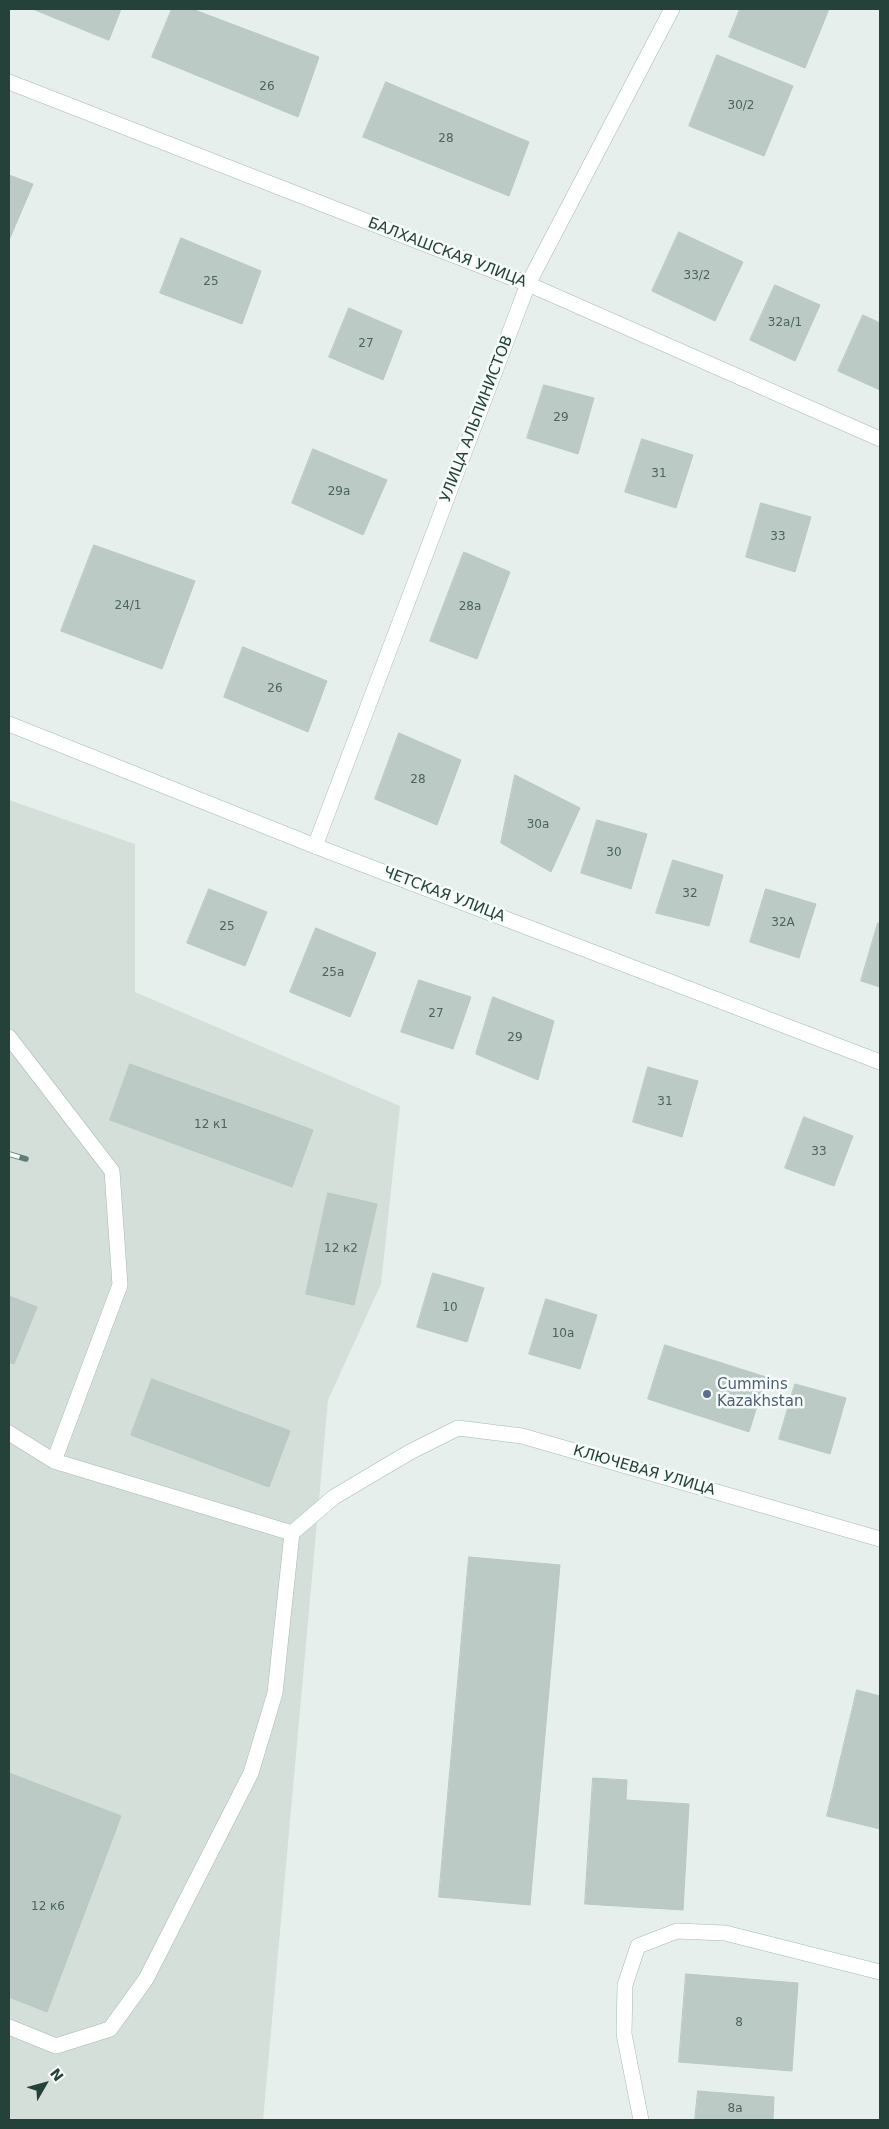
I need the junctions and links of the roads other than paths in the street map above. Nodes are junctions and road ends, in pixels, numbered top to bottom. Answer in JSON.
{"nodes":[{"id":1,"x":672,"y":9,"type":"edge"},
{"id":2,"x":9,"y":82,"type":"edge"},
{"id":3,"x":528,"y":284,"type":"junction"},
{"id":4,"x":880,"y":439,"type":"edge"},
{"id":5,"x":9,"y":724,"type":"edge"},
{"id":6,"x":315,"y":846,"type":"junction"},
{"id":7,"x":9,"y":1037,"type":"edge"},
{"id":8,"x":880,"y":1062,"type":"edge"},
{"id":9,"x":9,"y":1434,"type":"edge"},
{"id":10,"x":54,"y":1461,"type":"junction"},
{"id":11,"x":292,"y":1533,"type":"junction"},
{"id":12,"x":880,"y":1539,"type":"edge"},
{"id":13,"x":880,"y":1972,"type":"edge"},
{"id":14,"x":9,"y":2028,"type":"edge"},
{"id":15,"x":641,"y":2120,"type":"edge"}],
"edges":[{"from":1,"to":3,"type":"street","name":"УЛИЦА АЛЬПИНИСТОВ"},
{"from":2,"to":3,"type":"street","name":"БАЛХАШСКАЯ УЛИЦА"},
{"from":3,"to":4,"type":"street","name":"БАЛХАШСКАЯ УЛИЦА"},
{"from":3,"to":6,"type":"street","name":"УЛИЦА АЛЬПИНИСТОВ"},
{"from":5,"to":6,"type":"street","name":"ЧЕТСКАЯ УЛИЦА"},
{"from":6,"to":8,"type":"street","name":"ЧЕТСКАЯ УЛИЦА"},
{"from":7,"to":10,"type":"street"},
{"from":9,"to":10,"type":"street"},
{"from":10,"to":11,"type":"street"},
{"from":11,"to":12,"type":"street","name":"КЛЮЧЕВАЯ УЛИЦА"},
{"from":11,"to":14,"type":"street"},
{"from":13,"to":15,"type":"street"}]}
